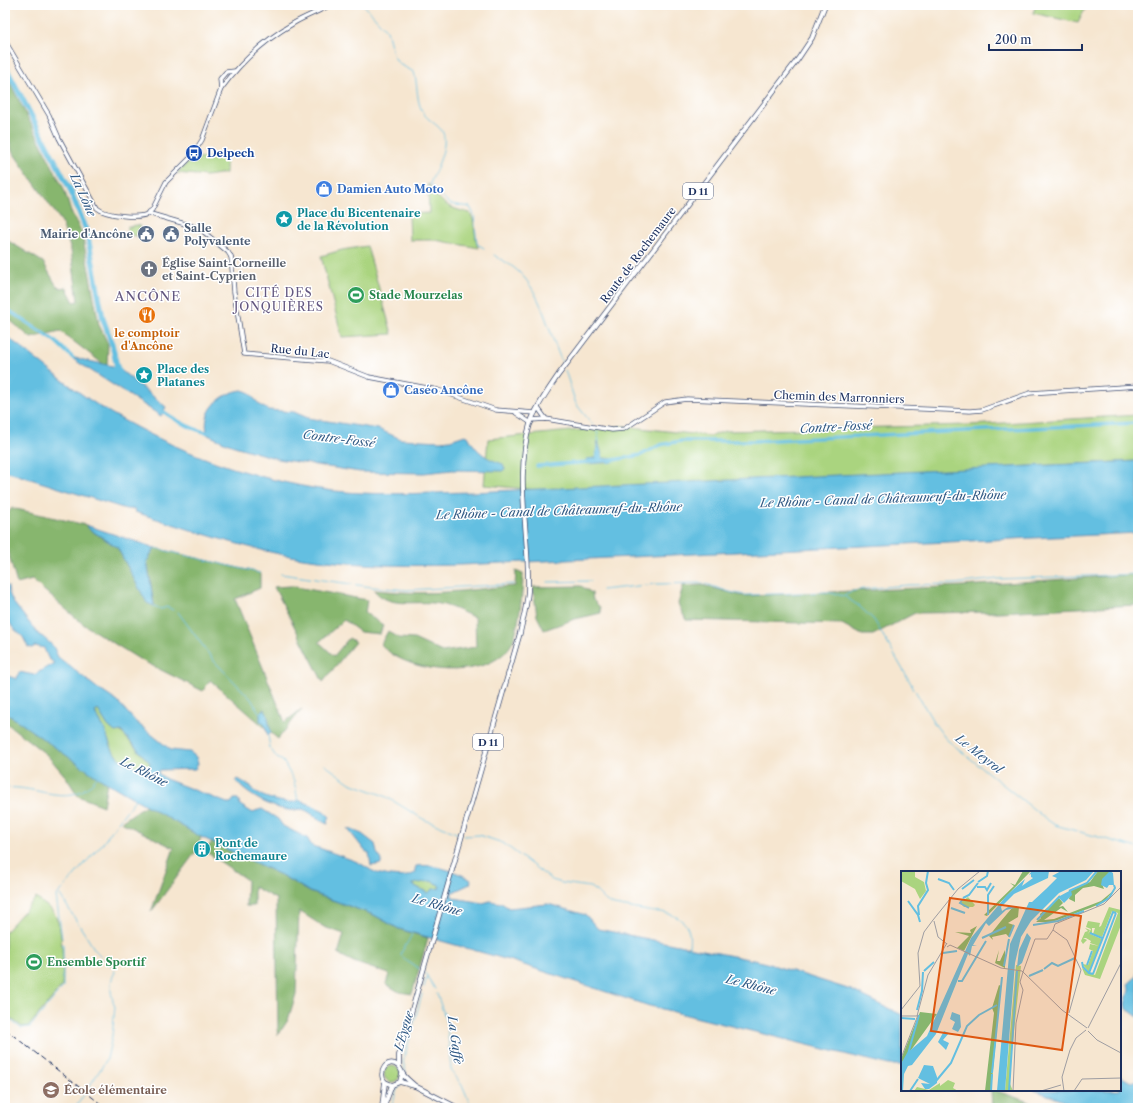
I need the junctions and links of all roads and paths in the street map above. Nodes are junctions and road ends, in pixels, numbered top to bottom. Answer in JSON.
{"nodes":[{"id":1,"x":330,"y":5,"type":"edge"},
{"id":2,"x":824,"y":5,"type":"edge"},
{"id":3,"x":5,"y":41,"type":"edge"},
{"id":4,"x":235,"y":71,"type":"junction"},
{"id":5,"x":230,"y":72,"type":"junction"},
{"id":6,"x":232,"y":76,"type":"junction"},
{"id":7,"x":221,"y":83,"type":"junction"},
{"id":8,"x":226,"y":83,"type":"junction"},
{"id":9,"x":221,"y":89,"type":"junction"},
{"id":10,"x":152,"y":212,"type":"junction"},
{"id":11,"x":1138,"y":386,"type":"edge"},
{"id":12,"x":538,"y":408,"type":"junction"},
{"id":13,"x":515,"y":412,"type":"junction"},
{"id":14,"x":535,"y":413,"type":"junction"},
{"id":15,"x":546,"y":419,"type":"junction"},
{"id":16,"x":531,"y":421,"type":"junction"},
{"id":17,"x":399,"y":1055,"type":"junction"},
{"id":18,"x":391,"y":1064,"type":"junction"},
{"id":19,"x":399,"y":1066,"type":"junction"},
{"id":20,"x":402,"y":1074,"type":"junction"},
{"id":21,"x":385,"y":1082,"type":"junction"},
{"id":22,"x":400,"y":1082,"type":"junction"},
{"id":23,"x":392,"y":1085,"type":"junction"},
{"id":24,"x":415,"y":1086,"type":"junction"},
{"id":25,"x":5,"y":1106,"type":"edge"},
{"id":26,"x":8,"y":1108,"type":"edge"},
{"id":27,"x":383,"y":1108,"type":"edge"},
{"id":28,"x":458,"y":1108,"type":"edge"}],
"edges":[{"from":1,"to":4,"type":"street"},
{"from":2,"to":12,"type":"main road","name":"Route de Rochemaure","number":"D 11"},
{"from":3,"to":10,"type":"street"},
{"from":4,"to":5,"type":"street"},
{"from":4,"to":6,"type":"street"},
{"from":5,"to":6,"type":"street"},
{"from":5,"to":7,"type":"street"},
{"from":6,"to":8,"type":"street"},
{"from":7,"to":8,"type":"street"},
{"from":7,"to":9,"type":"street"},
{"from":8,"to":9,"type":"street"},
{"from":9,"to":10,"type":"street"},
{"from":10,"to":13,"type":"street","name":"Rue du Lac"},
{"from":11,"to":15,"type":"street","name":"Chemin des Marronniers"},
{"from":12,"to":14,"type":"main road","name":"Route de Rochemaure","number":"D 11"},
{"from":12,"to":15,"type":"street"},
{"from":13,"to":14,"type":"street","name":"Rue du Lac"},
{"from":13,"to":16,"type":"street"},
{"from":14,"to":16,"type":"main road","name":"Route de Rochemaure","number":"D 11"},
{"from":15,"to":16,"type":"street","name":"Chemin des Marronniers"},
{"from":16,"to":17,"type":"main road","name":"Route de Rochemaure","number":"D 11"},
{"from":17,"to":18,"type":"main road"},
{"from":17,"to":19,"type":"main road"},
{"from":18,"to":19,"type":"main road"},
{"from":18,"to":21,"type":"main road"},
{"from":19,"to":20,"type":"main road"},
{"from":20,"to":22,"type":"main road"},
{"from":20,"to":24,"type":"main road"},
{"from":21,"to":23,"type":"main road"},
{"from":21,"to":27,"type":"main road"},
{"from":22,"to":23,"type":"main road"},
{"from":22,"to":24,"type":"main road"},
{"from":23,"to":27,"type":"main road"},
{"from":24,"to":28,"type":"main road"},
{"from":25,"to":26,"type":"main road"}]}
